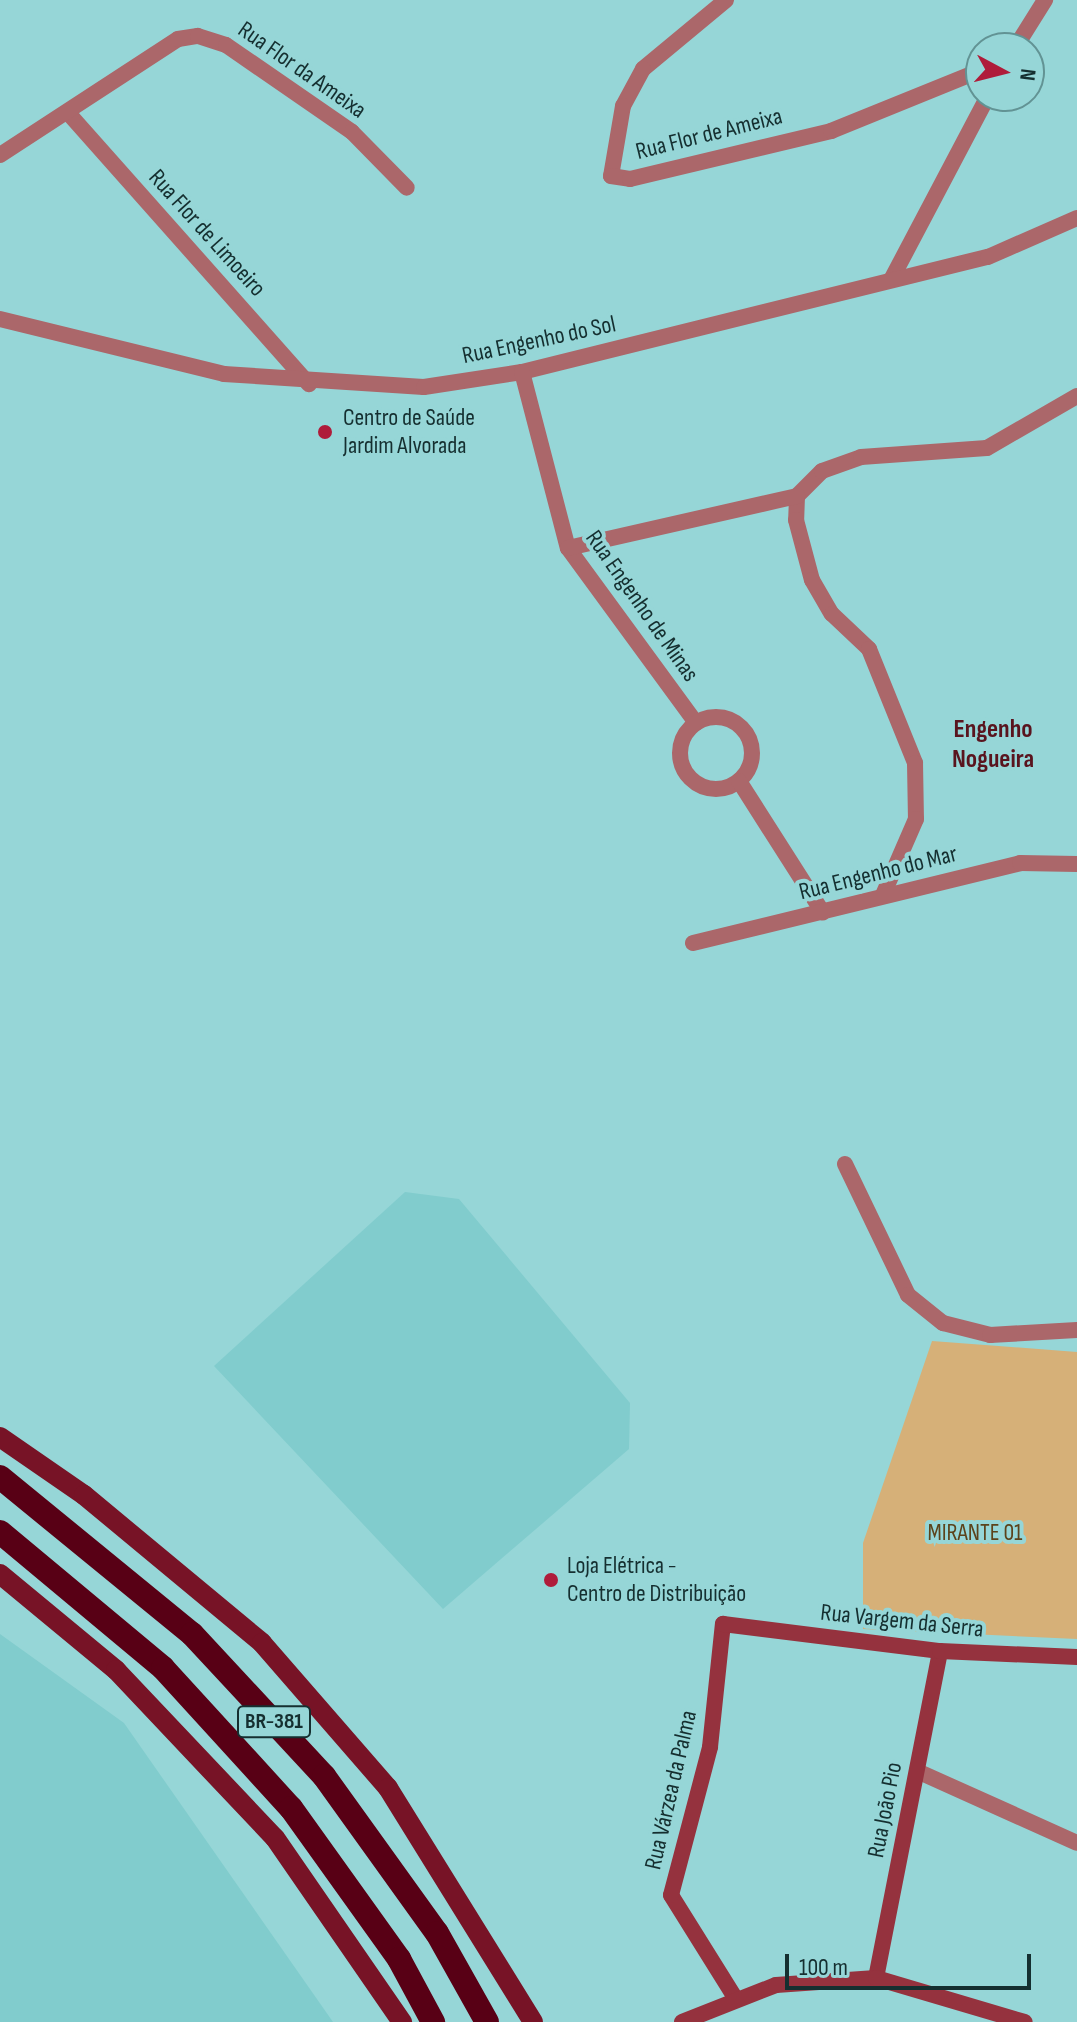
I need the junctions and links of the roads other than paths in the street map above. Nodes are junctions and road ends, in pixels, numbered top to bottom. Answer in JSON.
{"nodes":[{"id":1,"x":726,"y":0,"type":"edge"},
{"id":2,"x":1045,"y":0,"type":"edge"},
{"id":3,"x":1025,"y":32,"type":"edge"},
{"id":4,"x":965,"y":77,"type":"edge"},
{"id":5,"x":980,"y":112,"type":"edge"},
{"id":6,"x":70,"y":115,"type":"junction"},
{"id":7,"x":0,"y":155,"type":"edge"},
{"id":8,"x":407,"y":188,"type":"dead end"},
{"id":9,"x":1077,"y":218,"type":"edge"},
{"id":10,"x":891,"y":280,"type":"junction"},
{"id":11,"x":0,"y":319,"type":"edge"},
{"id":12,"x":522,"y":372,"type":"junction"},
{"id":13,"x":309,"y":384,"type":"junction"},
{"id":14,"x":1077,"y":396,"type":"edge"},
{"id":15,"x":797,"y":496,"type":"junction"},
{"id":16,"x":568,"y":548,"type":"junction"},
{"id":17,"x":696,"y":723,"type":"junction"},
{"id":18,"x":739,"y":781,"type":"junction"},
{"id":19,"x":1077,"y":864,"type":"edge"},
{"id":20,"x":883,"y":895,"type":"junction"},
{"id":21,"x":823,"y":913,"type":"junction"},
{"id":22,"x":693,"y":943,"type":"dead end"},
{"id":23,"x":845,"y":1164,"type":"dead end"},
{"id":24,"x":1077,"y":1330,"type":"edge"},
{"id":25,"x":0,"y":1437,"type":"edge"},
{"id":26,"x":0,"y":1477,"type":"edge"},
{"id":27,"x":0,"y":1532,"type":"edge"},
{"id":28,"x":0,"y":1574,"type":"edge"},
{"id":29,"x":723,"y":1624,"type":"joint"},
{"id":30,"x":940,"y":1651,"type":"junction"},
{"id":31,"x":1077,"y":1657,"type":"edge"},
{"id":32,"x":917,"y":1771,"type":"junction"},
{"id":33,"x":1077,"y":1843,"type":"edge"},
{"id":34,"x":876,"y":1978,"type":"junction"},
{"id":35,"x":734,"y":1996,"type":"junction"},
{"id":36,"x":402,"y":2022,"type":"edge"},
{"id":37,"x":433,"y":2022,"type":"edge"},
{"id":38,"x":487,"y":2022,"type":"edge"},
{"id":39,"x":533,"y":2022,"type":"edge"},
{"id":40,"x":682,"y":2022,"type":"edge"},
{"id":41,"x":1025,"y":2022,"type":"edge"}],
"edges":[{"from":1,"to":4,"type":"street","name":"Rua Flor de Ameixa"},
{"from":2,"to":3,"type":"street"},
{"from":5,"to":10,"type":"street"},
{"from":6,"to":7,"type":"street"},
{"from":6,"to":8,"type":"street","name":"Rua Flor da Ameixa"},
{"from":6,"to":13,"type":"street","name":"Rua Flor de Limoeiro"},
{"from":9,"to":10,"type":"street","name":"Rua Engenho do Sol"},
{"from":10,"to":12,"type":"street","name":"Rua Engenho do Sol"},
{"from":11,"to":13,"type":"street","name":"Rua Engenho do Sol"},
{"from":12,"to":13,"type":"street","name":"Rua Engenho do Sol"},
{"from":12,"to":16,"type":"street","name":"Rua Engenho de Minas"},
{"from":14,"to":15,"type":"street"},
{"from":15,"to":16,"type":"street"},
{"from":15,"to":20,"type":"street"},
{"from":16,"to":17,"type":"street","name":"Rua Engenho de Minas"},
{"from":17,"to":18,"type":"street"},
{"from":17,"to":18,"type":"street"},
{"from":18,"to":21,"type":"street"},
{"from":19,"to":20,"type":"street","name":"Rua Engenho do Mar"},
{"from":20,"to":21,"type":"street","name":"Rua Engenho do Mar"},
{"from":21,"to":22,"type":"street","name":"Rua Engenho do Mar"},
{"from":23,"to":24,"type":"street"},
{"from":25,"to":39,"type":"main road"},
{"from":26,"to":38,"type":"highway","number":"BR-381"},
{"from":27,"to":37,"type":"highway","number":"BR-381"},
{"from":28,"to":36,"type":"main road"},
{"from":29,"to":30,"type":"street","name":"Rua Vargem da Serra"},
{"from":29,"to":35,"type":"street","name":"Rua Várzea da Palma"},
{"from":30,"to":31,"type":"street","name":"Rua Vargem da Serra"},
{"from":30,"to":32,"type":"street","name":"Rua João Pio"},
{"from":32,"to":33,"type":"street"},
{"from":32,"to":34,"type":"street","name":"Rua João Pio"},
{"from":34,"to":35,"type":"street"},
{"from":34,"to":41,"type":"street"},
{"from":35,"to":40,"type":"street"}]}
